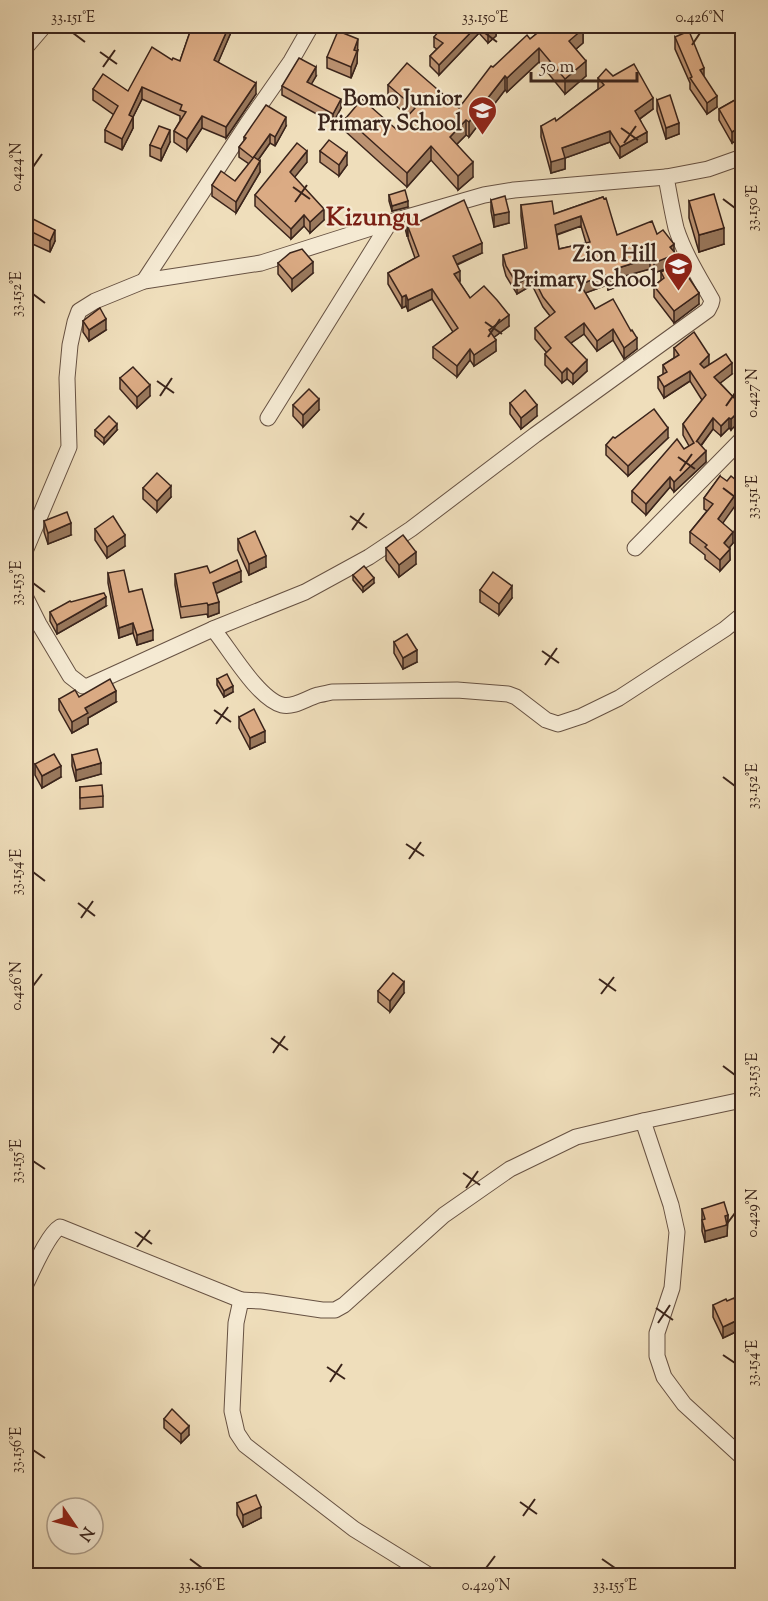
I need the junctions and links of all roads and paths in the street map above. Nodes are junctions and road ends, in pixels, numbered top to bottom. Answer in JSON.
{"nodes":[{"id":1,"x":44,"y":26,"type":"edge"},
{"id":2,"x":311,"y":26,"type":"edge"},
{"id":3,"x":26,"y":47,"type":"edge"},
{"id":4,"x":742,"y":157,"type":"edge"},
{"id":5,"x":666,"y":177,"type":"junction"},
{"id":6,"x":390,"y":222,"type":"junction"},
{"id":7,"x":144,"y":281,"type":"junction"},
{"id":8,"x":267,"y":418,"type":"dead end"},
{"id":9,"x":742,"y":439,"type":"edge"},
{"id":10,"x":635,"y":548,"type":"dead end"},
{"id":11,"x":26,"y":549,"type":"edge"},
{"id":12,"x":26,"y":598,"type":"edge"},
{"id":13,"x":742,"y":615,"type":"edge"},
{"id":14,"x":213,"y":629,"type":"junction"},
{"id":15,"x":742,"y":1101,"type":"edge"},
{"id":16,"x":643,"y":1121,"type":"junction"},
{"id":17,"x":26,"y":1284,"type":"edge"},
{"id":18,"x":241,"y":1300,"type":"junction"},
{"id":19,"x":742,"y":1457,"type":"edge"},
{"id":20,"x":430,"y":1575,"type":"edge"}],
"edges":[{"from":1,"to":3,"type":"street"},
{"from":2,"to":7,"type":"street"},
{"from":4,"to":5,"type":"street"},
{"from":5,"to":6,"type":"street"},
{"from":5,"to":14,"type":"street"},
{"from":6,"to":7,"type":"street"},
{"from":6,"to":8,"type":"street"},
{"from":7,"to":11,"type":"street"},
{"from":9,"to":10,"type":"street"},
{"from":12,"to":14,"type":"street"},
{"from":13,"to":14,"type":"street"},
{"from":15,"to":16,"type":"street"},
{"from":16,"to":18,"type":"street"},
{"from":16,"to":19,"type":"street"},
{"from":17,"to":18,"type":"street"},
{"from":18,"to":20,"type":"street"}]}
